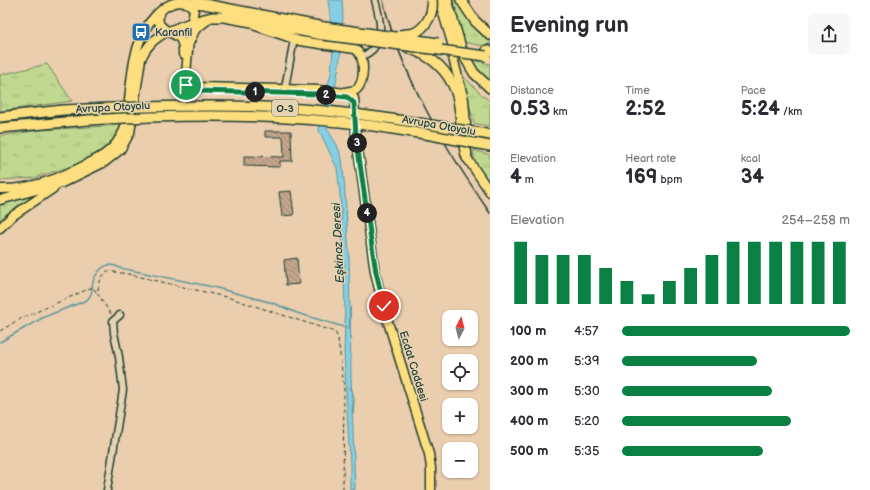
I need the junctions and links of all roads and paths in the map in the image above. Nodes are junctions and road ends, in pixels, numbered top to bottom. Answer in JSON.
{"nodes":[{"id":1,"x":376,"y":0,"type":"edge"},
{"id":2,"x":432,"y":0,"type":"edge"},
{"id":3,"x":439,"y":0,"type":"edge"},
{"id":4,"x":447,"y":0,"type":"edge"},
{"id":5,"x":461,"y":0,"type":"edge"},
{"id":6,"x":182,"y":2,"type":"edge"},
{"id":7,"x":225,"y":4,"type":"edge"},
{"id":8,"x":166,"y":5,"type":"edge"},
{"id":9,"x":209,"y":18,"type":"junction"},
{"id":10,"x":239,"y":20,"type":"junction"},
{"id":11,"x":192,"y":22,"type":"junction"},
{"id":12,"x":168,"y":31,"type":"junction"},
{"id":13,"x":324,"y":31,"type":"junction"},
{"id":14,"x":381,"y":34,"type":"junction"},
{"id":15,"x":490,"y":35,"type":"edge"},
{"id":16,"x":294,"y":39,"type":"junction"},
{"id":17,"x":189,"y":42,"type":"junction"},
{"id":18,"x":452,"y":43,"type":"junction"},
{"id":19,"x":403,"y":46,"type":"junction"},
{"id":20,"x":488,"y":54,"type":"edge"},
{"id":21,"x":362,"y":57,"type":"junction"},
{"id":22,"x":285,"y":88,"type":"junction"},
{"id":23,"x":490,"y":88,"type":"edge"},
{"id":24,"x":318,"y":92,"type":"junction"},
{"id":25,"x":340,"y":93,"type":"junction"},
{"id":26,"x":490,"y":95,"type":"edge"},
{"id":27,"x":0,"y":117,"type":"edge"},
{"id":28,"x":0,"y":128,"type":"edge"},
{"id":29,"x":490,"y":135,"type":"edge"},
{"id":30,"x":490,"y":146,"type":"edge"},
{"id":31,"x":467,"y":158,"type":"junction"},
{"id":32,"x":62,"y":183,"type":"junction"},
{"id":33,"x":2,"y":190,"type":"edge"},
{"id":34,"x":490,"y":192,"type":"edge"},
{"id":35,"x":0,"y":200,"type":"edge"},
{"id":36,"x":0,"y":228,"type":"edge"},
{"id":37,"x":97,"y":293,"type":"junction"},
{"id":38,"x":117,"y":317,"type":"joint"},
{"id":39,"x":0,"y":331,"type":"edge"},
{"id":40,"x":107,"y":490,"type":"edge"},
{"id":41,"x":343,"y":490,"type":"edge"},
{"id":42,"x":431,"y":490,"type":"edge"}],
"edges":[{"from":1,"to":21,"type":"street"},
{"from":2,"to":14,"type":"highway","bridge":true},
{"from":3,"to":18,"type":"main road"},
{"from":4,"to":23,"type":"highway"},
{"from":5,"to":15,"type":"highway"},
{"from":6,"to":7,"type":"highway"},
{"from":6,"to":8,"type":"main road"},
{"from":6,"to":11,"type":"main road"},
{"from":7,"to":13,"type":"highway"},
{"from":8,"to":12,"type":"main road"},
{"from":8,"to":33,"type":"main road"},
{"from":9,"to":10,"type":"highway"},
{"from":9,"to":11,"type":"highway"},
{"from":9,"to":17,"type":"highway"},
{"from":10,"to":13,"type":"highway"},
{"from":10,"to":16,"type":"main road"},
{"from":11,"to":12,"type":"main road"},
{"from":11,"to":17,"type":"main road"},
{"from":12,"to":24,"type":"main road"},
{"from":12,"to":32,"type":"main road"},
{"from":13,"to":14,"type":"highway","bridge":true},
{"from":13,"to":19,"type":"highway","bridge":true},
{"from":14,"to":20,"type":"highway","bridge":true},
{"from":16,"to":21,"type":"main road"},
{"from":16,"to":22,"type":"street"},
{"from":17,"to":22,"type":"main road"},
{"from":18,"to":26,"type":"highway"},
{"from":18,"to":31,"type":"main road"},
{"from":19,"to":20,"type":"highway","bridge":true},
{"from":19,"to":31,"type":"highway"},
{"from":21,"to":25,"type":"main road"},
{"from":22,"to":24,"type":"main road"},
{"from":24,"to":25,"type":"main road"},
{"from":25,"to":42,"type":"main road","name":"Ecdat Caddesi"},
{"from":27,"to":29,"type":"highway","name":"Avrupa Otoyolu","number":"O-3","bridge":true},
{"from":28,"to":30,"type":"highway","name":"Avrupa Otoyolu","number":"O-3","bridge":true},
{"from":31,"to":34,"type":"main road"},
{"from":32,"to":35,"type":"main road"},
{"from":32,"to":36,"type":"main road"},
{"from":37,"to":38,"type":"path"},
{"from":37,"to":39,"type":"path"},
{"from":37,"to":41,"type":"path"},
{"from":38,"to":40,"type":"street"}]}
